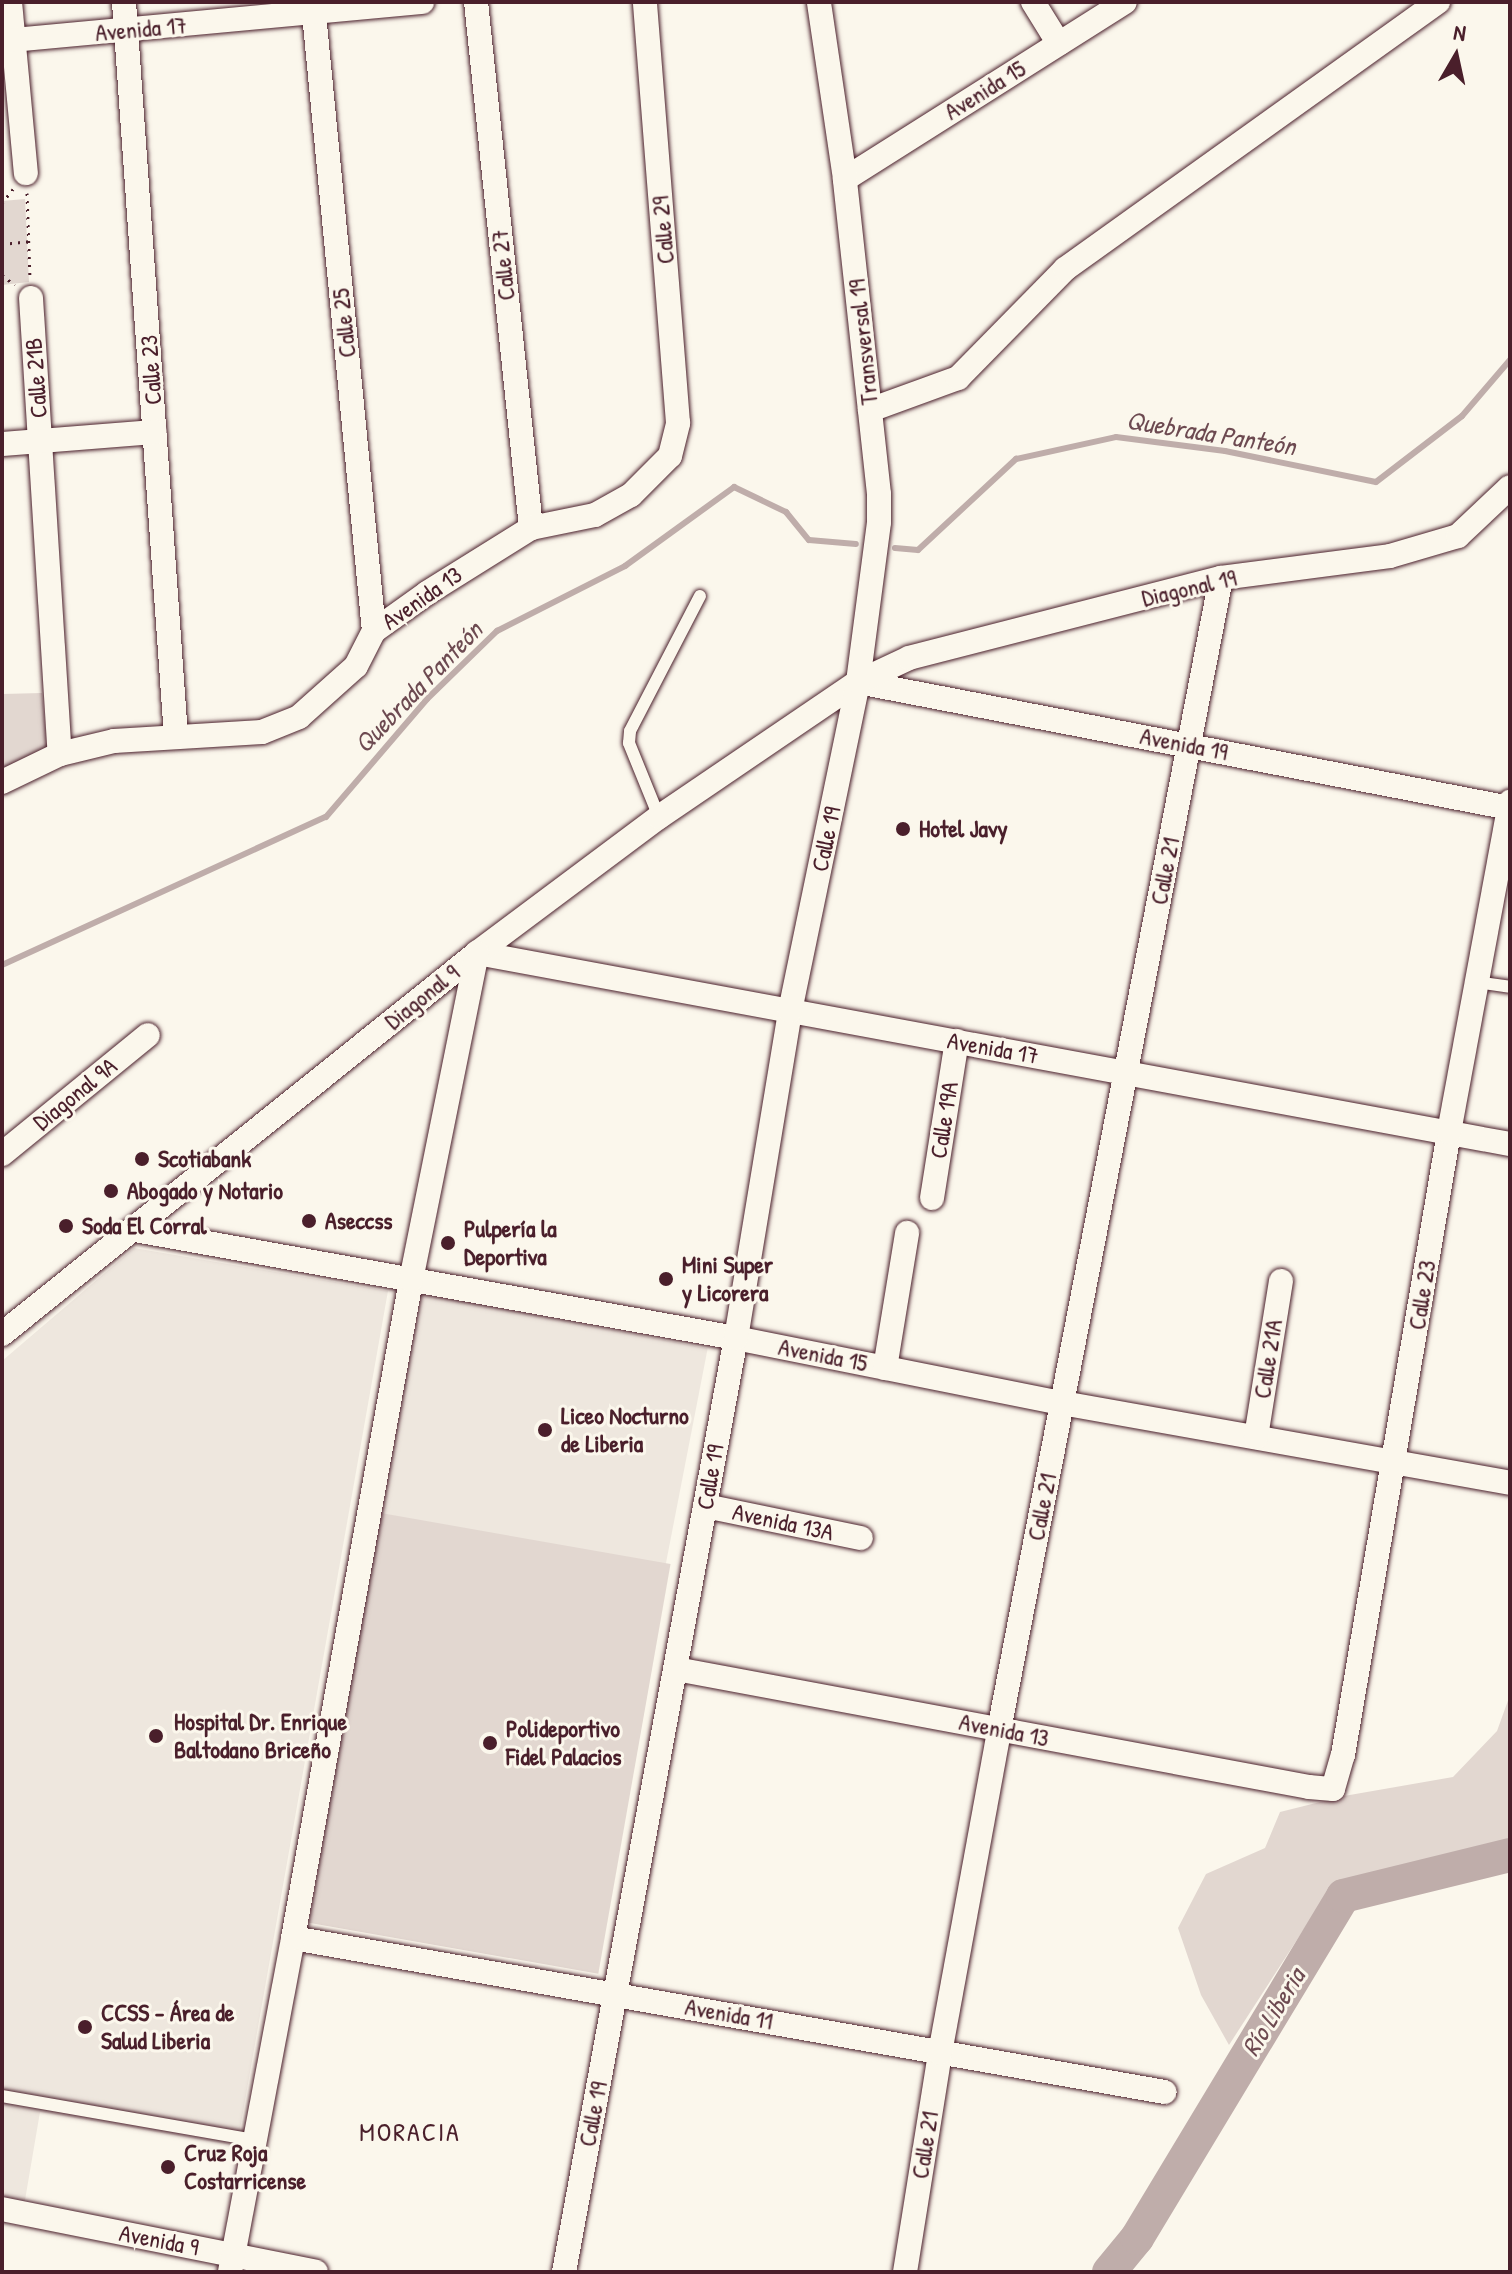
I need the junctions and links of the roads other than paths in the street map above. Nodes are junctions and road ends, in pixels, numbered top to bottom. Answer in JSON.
{"nodes":[{"id":1,"x":10,"y":2,"type":"edge"},
{"id":2,"x":124,"y":2,"type":"edge"},
{"id":3,"x":422,"y":2,"type":"edge"},
{"id":4,"x":476,"y":2,"type":"edge"},
{"id":5,"x":645,"y":2,"type":"edge"},
{"id":6,"x":819,"y":2,"type":"edge"},
{"id":7,"x":1033,"y":2,"type":"edge"},
{"id":8,"x":1125,"y":2,"type":"edge"},
{"id":9,"x":1438,"y":2,"type":"edge"},
{"id":10,"x":314,"y":14,"type":"junction"},
{"id":11,"x":127,"y":30,"type":"junction"},
{"id":12,"x":7,"y":40,"type":"edge"},
{"id":13,"x":1059,"y":44,"type":"junction"},
{"id":14,"x":26,"y":173,"type":"road end"},
{"id":15,"x":845,"y":179,"type":"junction"},
{"id":16,"x":31,"y":298,"type":"road end"},
{"id":17,"x":870,"y":410,"type":"junction"},
{"id":18,"x":155,"y":432,"type":"junction"},
{"id":19,"x":40,"y":443,"type":"junction"},
{"id":20,"x":2,"y":444,"type":"edge"},
{"id":21,"x":670,"y":456,"type":"joint"},
{"id":22,"x":1510,"y":487,"type":"edge"},
{"id":23,"x":531,"y":528,"type":"junction"},
{"id":24,"x":1221,"y":578,"type":"junction"},
{"id":25,"x":700,"y":596,"type":"dead end"},
{"id":26,"x":374,"y":631,"type":"junction"},
{"id":27,"x":858,"y":682,"type":"junction"},
{"id":28,"x":176,"y":737,"type":"junction"},
{"id":29,"x":1189,"y":744,"type":"junction"},
{"id":30,"x":60,"y":754,"type":"junction"},
{"id":31,"x":2,"y":782,"type":"edge"},
{"id":32,"x":1510,"y":802,"type":"edge"},
{"id":33,"x":1510,"y":808,"type":"edge"},
{"id":34,"x":659,"y":817,"type":"junction"},
{"id":35,"x":477,"y":953,"type":"junction"},
{"id":36,"x":1476,"y":982,"type":"junction"},
{"id":37,"x":1510,"y":987,"type":"edge"},
{"id":38,"x":790,"y":1011,"type":"junction"},
{"id":39,"x":148,"y":1035,"type":"dead end"},
{"id":40,"x":957,"y":1041,"type":"junction"},
{"id":41,"x":1126,"y":1072,"type":"junction"},
{"id":42,"x":1449,"y":1132,"type":"junction"},
{"id":43,"x":1510,"y":1144,"type":"edge"},
{"id":44,"x":2,"y":1154,"type":"edge"},
{"id":45,"x":932,"y":1198,"type":"dead end"},
{"id":46,"x":135,"y":1230,"type":"junction"},
{"id":47,"x":907,"y":1233,"type":"dead end"},
{"id":48,"x":411,"y":1280,"type":"junction"},
{"id":49,"x":1281,"y":1281,"type":"dead end"},
{"id":50,"x":2,"y":1334,"type":"edge"},
{"id":51,"x":736,"y":1338,"type":"junction"},
{"id":52,"x":885,"y":1368,"type":"junction"},
{"id":53,"x":1062,"y":1403,"type":"junction"},
{"id":54,"x":1256,"y":1437,"type":"junction"},
{"id":55,"x":1395,"y":1461,"type":"junction"},
{"id":56,"x":1510,"y":1483,"type":"edge"},
{"id":57,"x":705,"y":1506,"type":"junction"},
{"id":58,"x":861,"y":1538,"type":"dead end"},
{"id":59,"x":676,"y":1669,"type":"junction"},
{"id":60,"x":999,"y":1730,"type":"junction"},
{"id":61,"x":1333,"y":1789,"type":"joint"},
{"id":62,"x":293,"y":1938,"type":"junction"},
{"id":63,"x":616,"y":1993,"type":"junction"},
{"id":64,"x":940,"y":2053,"type":"junction"},
{"id":65,"x":1165,"y":2092,"type":"dead end"},
{"id":66,"x":2,"y":2096,"type":"edge"},
{"id":67,"x":255,"y":2140,"type":"junction"},
{"id":68,"x":2,"y":2209,"type":"edge"},
{"id":69,"x":231,"y":2263,"type":"edge"},
{"id":70,"x":316,"y":2272,"type":"edge"},
{"id":71,"x":564,"y":2272,"type":"edge"},
{"id":72,"x":905,"y":2272,"type":"edge"}],
"edges":[{"from":1,"to":12,"type":"street"},
{"from":2,"to":11,"type":"street","name":"Calle 23"},
{"from":3,"to":10,"type":"street","name":"Avenida 17"},
{"from":4,"to":23,"type":"street","name":"Calle 27"},
{"from":5,"to":21,"type":"street","name":"Calle 29"},
{"from":6,"to":15,"type":"street","name":"Transversal 19"},
{"from":7,"to":13,"type":"street"},
{"from":8,"to":13,"type":"street","name":"Avenida 15"},
{"from":9,"to":17,"type":"street"},
{"from":10,"to":11,"type":"street","name":"Avenida 17"},
{"from":10,"to":26,"type":"street","name":"Calle 25"},
{"from":11,"to":12,"type":"street","name":"Avenida 17"},
{"from":11,"to":18,"type":"street","name":"Calle 23"},
{"from":12,"to":14,"type":"street"},
{"from":13,"to":15,"type":"street","name":"Avenida 15"},
{"from":15,"to":17,"type":"street","name":"Transversal 19"},
{"from":16,"to":19,"type":"street","name":"Calle 21B"},
{"from":17,"to":27,"type":"street","name":"Transversal 19"},
{"from":18,"to":19,"type":"street"},
{"from":18,"to":28,"type":"street","name":"Calle 23"},
{"from":19,"to":20,"type":"street"},
{"from":19,"to":30,"type":"street","name":"Calle 21B"},
{"from":21,"to":23,"type":"street","name":"Avenida 13"},
{"from":22,"to":24,"type":"street","name":"Diagonal 19"},
{"from":23,"to":26,"type":"street","name":"Avenida 13"},
{"from":24,"to":27,"type":"street","name":"Diagonal 19"},
{"from":24,"to":29,"type":"street","name":"Calle 21"},
{"from":25,"to":34,"type":"lane"},
{"from":26,"to":28,"type":"street","name":"Avenida 13"},
{"from":27,"to":29,"type":"street","name":"Avenida 19"},
{"from":27,"to":34,"type":"street","name":"Diagonal 9"},
{"from":27,"to":38,"type":"street","name":"Calle 19"},
{"from":28,"to":30,"type":"street","name":"Avenida 13"},
{"from":29,"to":33,"type":"street","name":"Avenida 19"},
{"from":29,"to":41,"type":"street","name":"Calle 21"},
{"from":30,"to":31,"type":"street","name":"Avenida 13"},
{"from":32,"to":33,"type":"street","name":"Calle 23"},
{"from":33,"to":36,"type":"street","name":"Calle 23"},
{"from":34,"to":35,"type":"street","name":"Diagonal 9"},
{"from":35,"to":38,"type":"street","name":"Avenida 17"},
{"from":35,"to":46,"type":"street","name":"Diagonal 9"},
{"from":35,"to":48,"type":"street"},
{"from":36,"to":37,"type":"lane"},
{"from":36,"to":42,"type":"street","name":"Calle 23"},
{"from":38,"to":40,"type":"street","name":"Avenida 17"},
{"from":38,"to":51,"type":"street","name":"Calle 19"},
{"from":39,"to":44,"type":"street","name":"Diagonal 9A"},
{"from":40,"to":41,"type":"street","name":"Avenida 17"},
{"from":40,"to":45,"type":"street","name":"Calle 19A"},
{"from":41,"to":42,"type":"street","name":"Avenida 17"},
{"from":41,"to":53,"type":"street","name":"Calle 21"},
{"from":42,"to":43,"type":"street","name":"Avenida 17"},
{"from":42,"to":55,"type":"street","name":"Calle 23"},
{"from":46,"to":48,"type":"street","name":"Avenida 15"},
{"from":46,"to":50,"type":"street","name":"Diagonal 9"},
{"from":47,"to":52,"type":"street"},
{"from":48,"to":51,"type":"street","name":"Avenida 15"},
{"from":48,"to":62,"type":"street"},
{"from":49,"to":54,"type":"street","name":"Calle 21A"},
{"from":51,"to":52,"type":"street","name":"Avenida 15"},
{"from":51,"to":57,"type":"street","name":"Calle 19"},
{"from":52,"to":53,"type":"street","name":"Avenida 15"},
{"from":53,"to":54,"type":"street","name":"Avenida 15"},
{"from":53,"to":60,"type":"street","name":"Calle 21"},
{"from":54,"to":55,"type":"street","name":"Avenida 15"},
{"from":55,"to":56,"type":"street","name":"Avenida 15"},
{"from":55,"to":61,"type":"street","name":"Calle 23"},
{"from":57,"to":58,"type":"street","name":"Avenida 13A"},
{"from":57,"to":59,"type":"street","name":"Calle 19"},
{"from":59,"to":60,"type":"street","name":"Avenida 13"},
{"from":59,"to":63,"type":"street","name":"Calle 19"},
{"from":60,"to":61,"type":"street","name":"Avenida 13"},
{"from":60,"to":64,"type":"street","name":"Calle 21"},
{"from":62,"to":63,"type":"street","name":"Avenida 11"},
{"from":62,"to":67,"type":"street"},
{"from":63,"to":64,"type":"street","name":"Avenida 11"},
{"from":63,"to":71,"type":"street","name":"Calle 19"},
{"from":64,"to":65,"type":"street","name":"Avenida 11"},
{"from":64,"to":72,"type":"street","name":"Calle 21"},
{"from":66,"to":67,"type":"lane"},
{"from":67,"to":69,"type":"street"},
{"from":68,"to":69,"type":"street","name":"Avenida 9"},
{"from":69,"to":70,"type":"street","name":"Avenida 9"}]}
